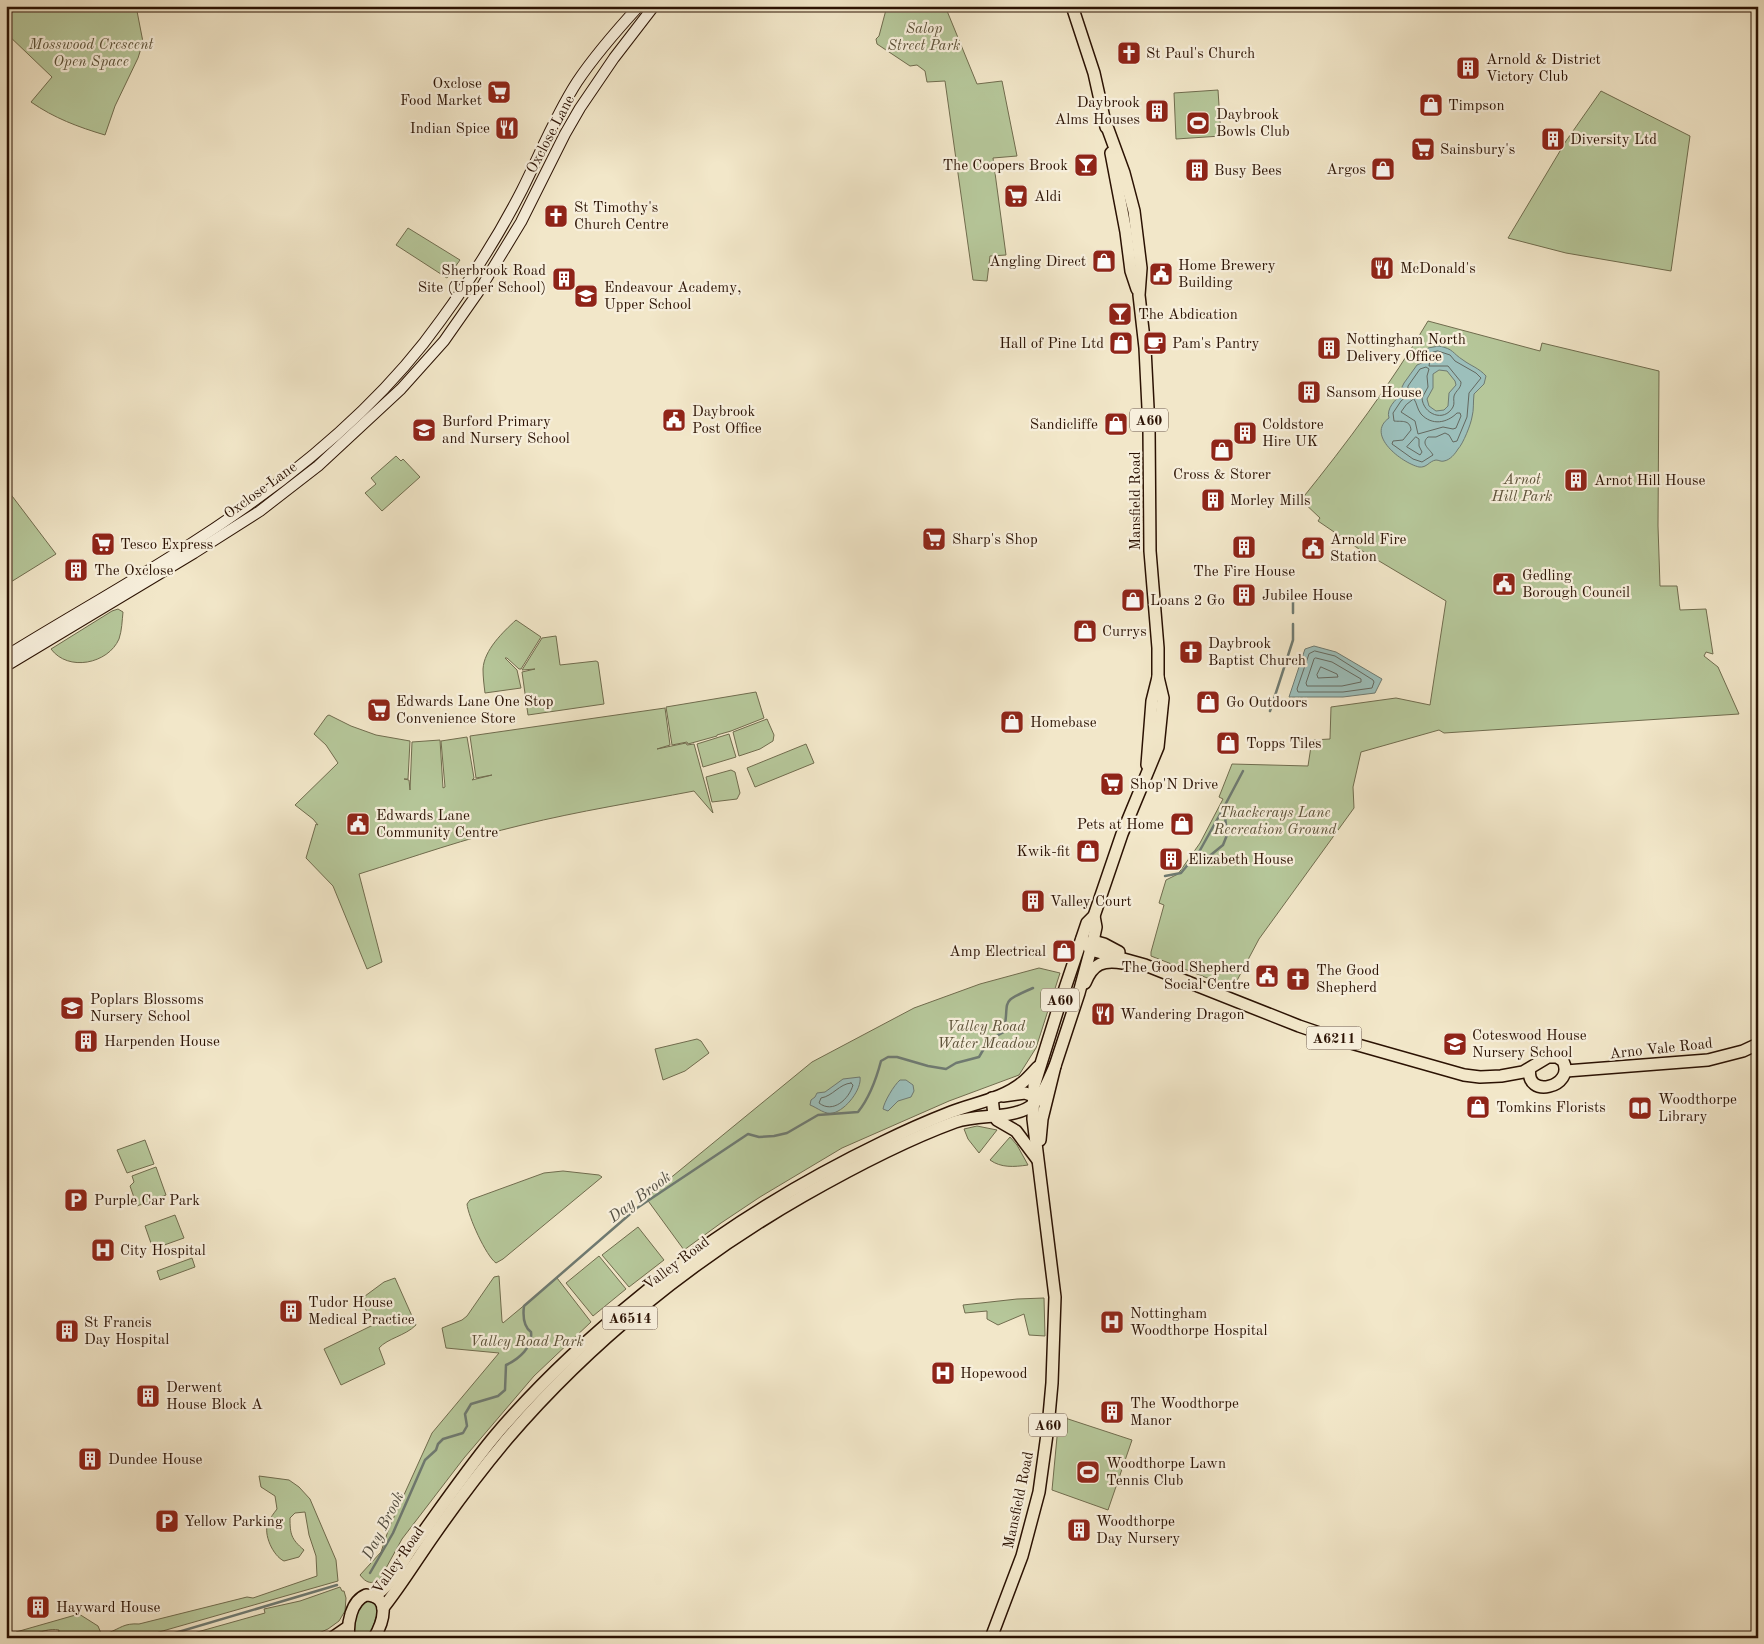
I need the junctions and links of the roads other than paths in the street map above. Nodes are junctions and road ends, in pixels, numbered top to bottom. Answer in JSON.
{"nodes":[{"id":1,"x":639,"y":6,"type":"edge"},
{"id":2,"x":654,"y":6,"type":"edge"},
{"id":3,"x":1072,"y":6,"type":"edge"},
{"id":4,"x":580,"y":108,"type":"junction"},
{"id":5,"x":558,"y":116,"type":"junction"},
{"id":6,"x":477,"y":268,"type":"junction"},
{"id":7,"x":484,"y":284,"type":"junction"},
{"id":8,"x":6,"y":656,"type":"edge"},
{"id":9,"x":6,"y":666,"type":"edge"},
{"id":10,"x":1089,"y":943,"type":"junction"},
{"id":11,"x":1145,"y":965,"type":"junction"},
{"id":12,"x":1079,"y":993,"type":"junction"},
{"id":13,"x":1758,"y":1044,"type":"edge"},
{"id":14,"x":1042,"y":1063,"type":"junction"},
{"id":15,"x":1530,"y":1068,"type":"junction"},
{"id":16,"x":1566,"y":1071,"type":"junction"},
{"id":17,"x":994,"y":1097,"type":"junction"},
{"id":18,"x":1037,"y":1101,"type":"junction"},
{"id":19,"x":994,"y":1115,"type":"junction"},
{"id":20,"x":1038,"y":1157,"type":"junction"},
{"id":21,"x":829,"y":1175,"type":"junction"},
{"id":22,"x":710,"y":1249,"type":"junction"},
{"id":23,"x":374,"y":1596,"type":"junction"},
{"id":24,"x":383,"y":1608,"type":"junction"},
{"id":25,"x":348,"y":1632,"type":"edge"},
{"id":26,"x":332,"y":1638,"type":"edge"},
{"id":27,"x":374,"y":1638,"type":"edge"},
{"id":28,"x":991,"y":1638,"type":"edge"}],
"edges":[{"from":1,"to":5,"type":"main road","name":"Oxclose Lane"},
{"from":2,"to":4,"type":"main road","name":"Oxclose Lane"},
{"from":3,"to":10,"type":"main road","name":"Mansfield Road","number":"A60"},
{"from":4,"to":5,"type":"main road"},
{"from":4,"to":7,"type":"main road","name":"Oxclose Lane"},
{"from":5,"to":6,"type":"main road","name":"Oxclose Lane"},
{"from":6,"to":7,"type":"main road"},
{"from":6,"to":8,"type":"main road","name":"Oxclose Lane"},
{"from":7,"to":9,"type":"main road","name":"Oxclose Lane"},
{"from":10,"to":11,"type":"main road","number":"A6211"},
{"from":10,"to":12,"type":"main road","name":"Mansfield Road","number":"A60"},
{"from":10,"to":14,"type":"main road","name":"Mansfield Road","number":"A60"},
{"from":11,"to":12,"type":"main road","number":"A6211"},
{"from":11,"to":15,"type":"main road","number":"A6211"},
{"from":12,"to":18,"type":"main road","name":"Mansfield Road","number":"A60"},
{"from":13,"to":16,"type":"main road","name":"Arno Vale Road"},
{"from":14,"to":17,"type":"main road","name":"Valley Road","number":"A6514"},
{"from":14,"to":18,"type":"main road","name":"Mansfield Road","number":"A60"},
{"from":15,"to":16,"type":"main road","number":"A6211"},
{"from":15,"to":16,"type":"main road"},
{"from":17,"to":18,"type":"main road","name":"Valley Road","number":"A6514"},
{"from":17,"to":19,"type":"main road"},
{"from":17,"to":21,"type":"main road","name":"Valley Road","number":"A6514"},
{"from":18,"to":19,"type":"main road","name":"Valley Road","number":"A6514"},
{"from":18,"to":20,"type":"main road","name":"Mansfield Road","number":"A60"},
{"from":19,"to":20,"type":"main road"},
{"from":19,"to":21,"type":"main road","name":"Valley Road","number":"A6514"},
{"from":20,"to":28,"type":"main road","name":"Mansfield Road","number":"A60"},
{"from":21,"to":22,"type":"main road","name":"Valley Road","number":"A6514"},
{"from":22,"to":23,"type":"main road","name":"Valley Road","number":"A6514"},
{"from":22,"to":24,"type":"main road","name":"Valley Road","number":"A6514"},
{"from":23,"to":24,"type":"main road"},
{"from":23,"to":25,"type":"main road","number":"A6514"},
{"from":24,"to":27,"type":"main road","number":"A6514"},
{"from":25,"to":26,"type":"main road","number":"A6514"}]}
